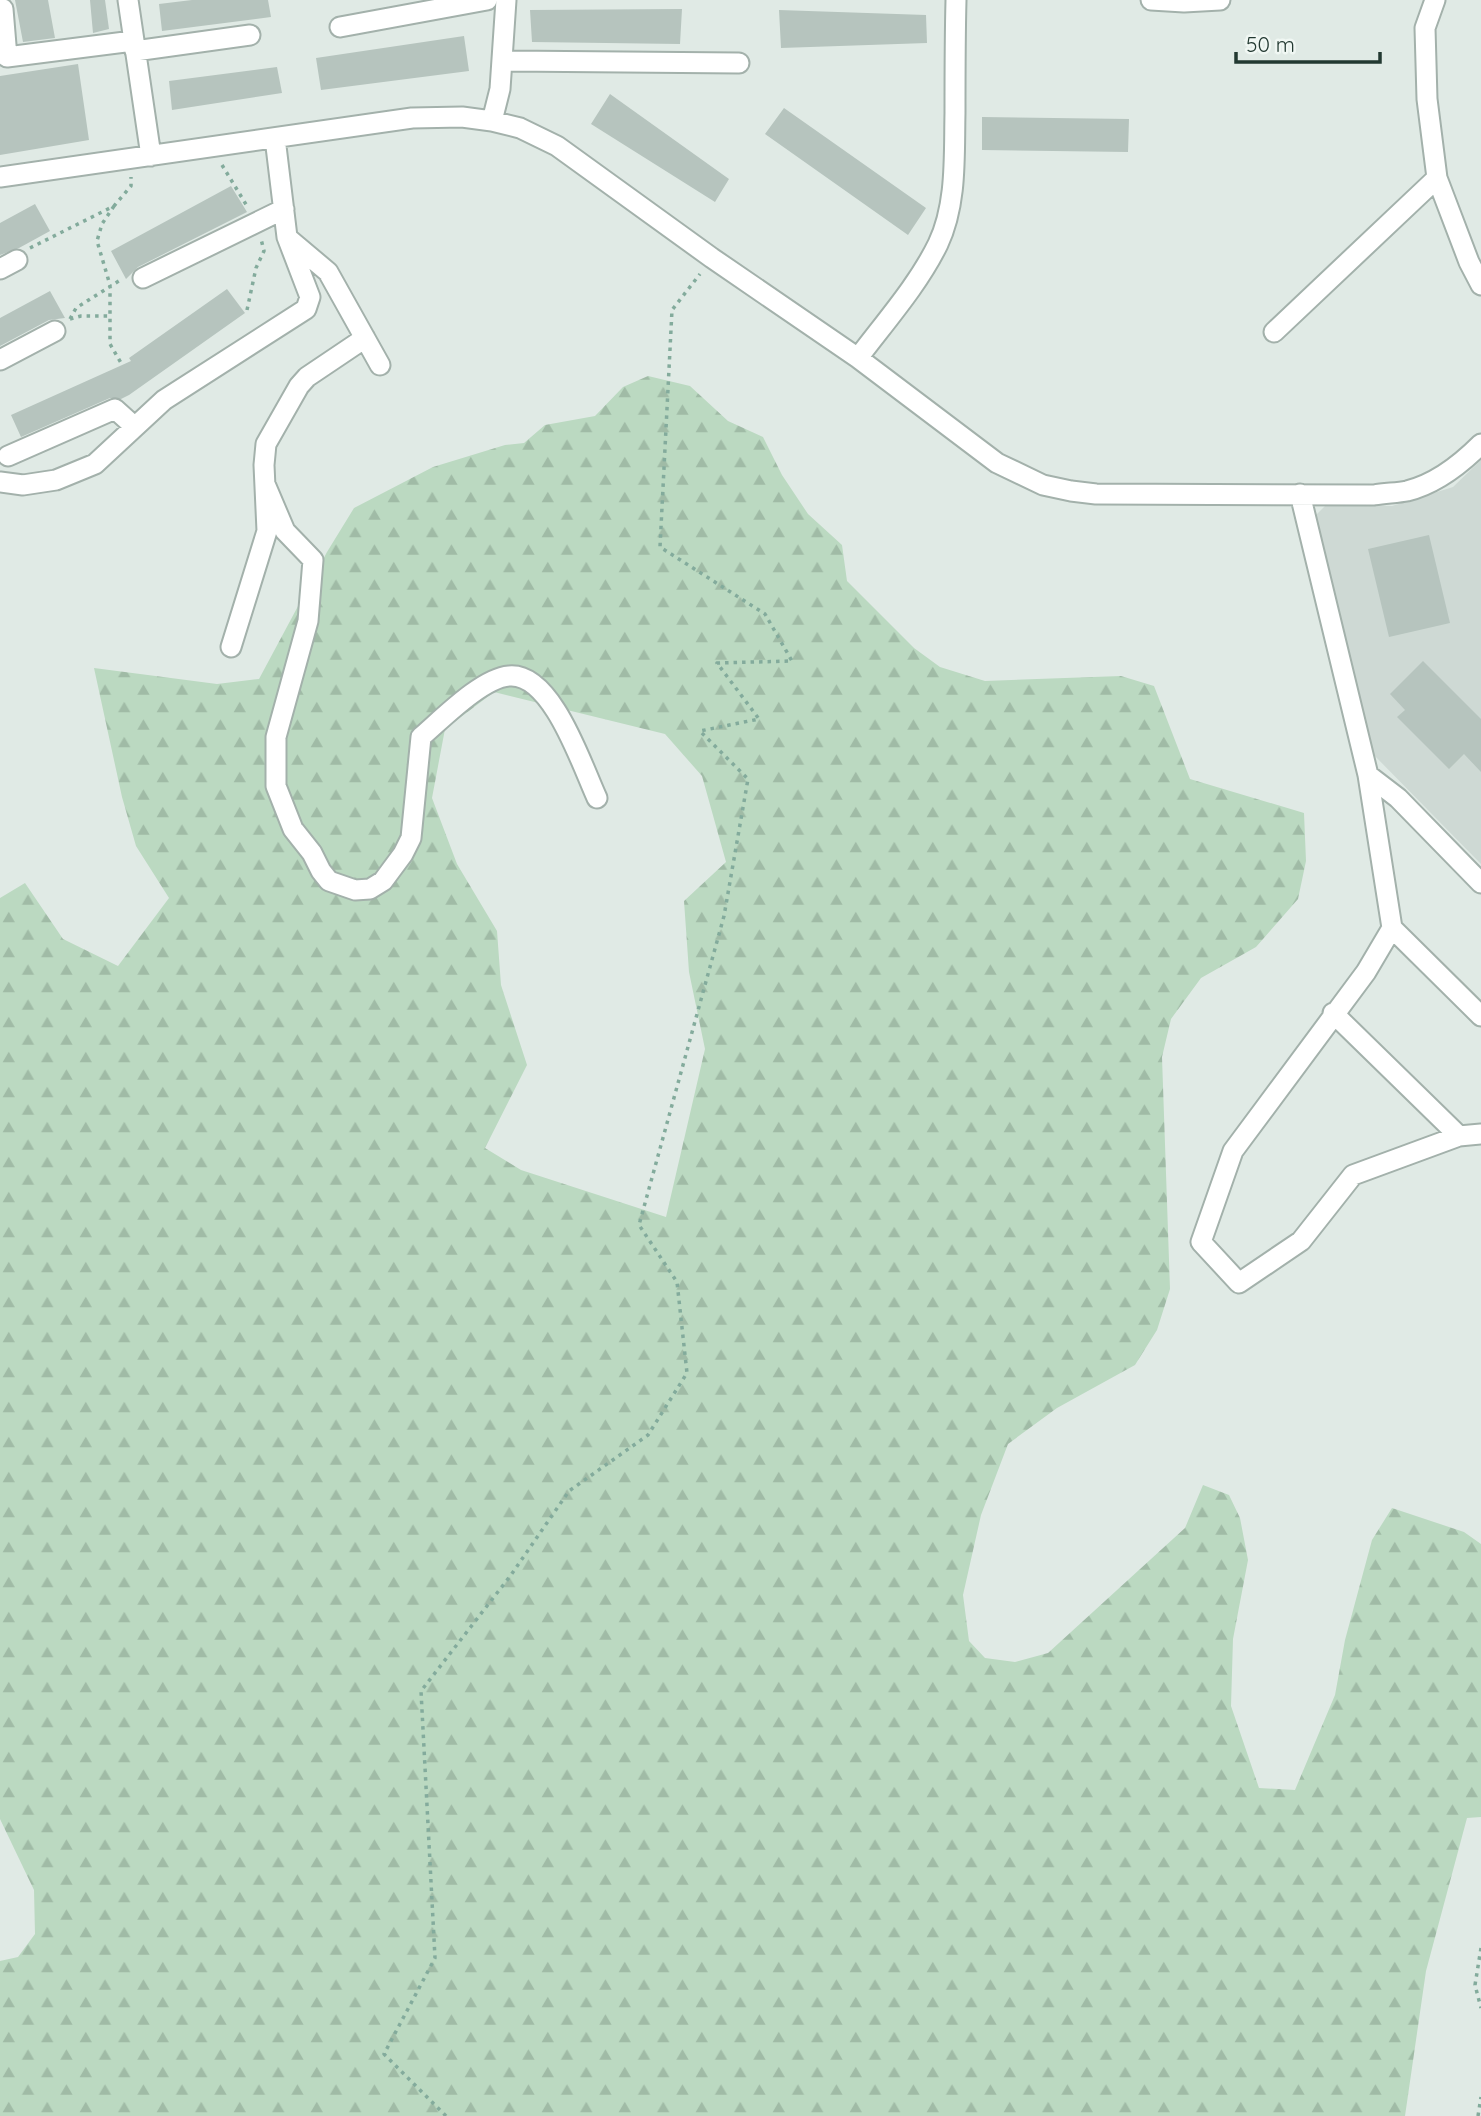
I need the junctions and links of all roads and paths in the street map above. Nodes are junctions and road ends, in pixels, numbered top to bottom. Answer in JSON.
{"nodes":[{"id":1,"x":128,"y":0,"type":"edge"},
{"id":2,"x":487,"y":0,"type":"edge"},
{"id":3,"x":506,"y":0,"type":"edge"},
{"id":4,"x":956,"y":0,"type":"edge"},
{"id":5,"x":1151,"y":0,"type":"edge"},
{"id":6,"x":1220,"y":0,"type":"edge"},
{"id":7,"x":1435,"y":0,"type":"edge"},
{"id":8,"x":0,"y":9,"type":"edge"},
{"id":9,"x":340,"y":27,"type":"dead end"},
{"id":10,"x":250,"y":35,"type":"dead end"},
{"id":11,"x":134,"y":46,"type":"junction"},
{"id":12,"x":502,"y":61,"type":"junction"},
{"id":13,"x":739,"y":63,"type":"dead end"},
{"id":14,"x":492,"y":121,"type":"junction"},
{"id":15,"x":275,"y":138,"type":"junction"},
{"id":16,"x":150,"y":156,"type":"junction"},
{"id":17,"x":130,"y":159,"type":"junction"},
{"id":18,"x":0,"y":177,"type":"edge"},
{"id":19,"x":1437,"y":178,"type":"junction"},
{"id":20,"x":114,"y":206,"type":"junction"},
{"id":21,"x":284,"y":209,"type":"junction"},
{"id":22,"x":287,"y":237,"type":"junction"},
{"id":23,"x":712,"y":258,"type":"junction"},
{"id":24,"x":13,"y":261,"type":"edge"},
{"id":25,"x":144,"y":278,"type":"dead end"},
{"id":26,"x":122,"y":279,"type":"dead end"},
{"id":27,"x":110,"y":285,"type":"junction"},
{"id":28,"x":1481,"y":285,"type":"edge"},
{"id":29,"x":111,"y":316,"type":"junction"},
{"id":30,"x":55,"y":331,"type":"dead end"},
{"id":31,"x":1274,"y":332,"type":"dead end"},
{"id":32,"x":365,"y":338,"type":"junction"},
{"id":33,"x":858,"y":358,"type":"junction"},
{"id":34,"x":0,"y":360,"type":"edge"},
{"id":35,"x":121,"y":363,"type":"dead end"},
{"id":36,"x":380,"y":365,"type":"dead end"},
{"id":37,"x":135,"y":427,"type":"junction"},
{"id":38,"x":1481,"y":444,"type":"edge"},
{"id":39,"x":8,"y":456,"type":"dead end"},
{"id":40,"x":0,"y":482,"type":"edge"},
{"id":41,"x":265,"y":484,"type":"junction"},
{"id":42,"x":1300,"y":494,"type":"junction"},
{"id":43,"x":231,"y":647,"type":"dead end"},
{"id":44,"x":1368,"y":775,"type":"junction"},
{"id":45,"x":597,"y":797,"type":"dead end"},
{"id":46,"x":1481,"y":883,"type":"edge"},
{"id":47,"x":1392,"y":928,"type":"junction"},
{"id":48,"x":1333,"y":1013,"type":"junction"},
{"id":49,"x":1481,"y":1016,"type":"edge"},
{"id":50,"x":1481,"y":1134,"type":"edge"},
{"id":51,"x":1459,"y":1136,"type":"junction"},
{"id":52,"x":1481,"y":1948,"type":"edge"},
{"id":53,"x":1481,"y":2008,"type":"edge"},
{"id":54,"x":1481,"y":2097,"type":"edge"},
{"id":55,"x":446,"y":2116,"type":"edge"},
{"id":56,"x":1478,"y":2116,"type":"edge"}],
"edges":[{"from":1,"to":11,"type":"street"},
{"from":2,"to":9,"type":"street"},
{"from":3,"to":12,"type":"street"},
{"from":4,"to":33,"type":"street"},
{"from":5,"to":6,"type":"street"},
{"from":7,"to":19,"type":"street"},
{"from":8,"to":11,"type":"street"},
{"from":10,"to":11,"type":"street"},
{"from":11,"to":16,"type":"street"},
{"from":12,"to":13,"type":"street"},
{"from":12,"to":14,"type":"street"},
{"from":14,"to":15,"type":"street"},
{"from":14,"to":23,"type":"street"},
{"from":15,"to":16,"type":"street"},
{"from":15,"to":21,"type":"street"},
{"from":16,"to":17,"type":"street"},
{"from":17,"to":18,"type":"street"},
{"from":17,"to":20,"type":"path"},
{"from":19,"to":28,"type":"street"},
{"from":19,"to":31,"type":"street"},
{"from":20,"to":24,"type":"path"},
{"from":20,"to":27,"type":"path"},
{"from":21,"to":22,"type":"street"},
{"from":21,"to":25,"type":"street"},
{"from":22,"to":32,"type":"street"},
{"from":22,"to":37,"type":"street"},
{"from":23,"to":33,"type":"street"},
{"from":23,"to":55,"type":"path"},
{"from":26,"to":27,"type":"path"},
{"from":27,"to":29,"type":"path"},
{"from":27,"to":29,"type":"path"},
{"from":29,"to":35,"type":"path"},
{"from":30,"to":34,"type":"street"},
{"from":32,"to":36,"type":"street"},
{"from":32,"to":41,"type":"street"},
{"from":33,"to":42,"type":"street"},
{"from":37,"to":39,"type":"street"},
{"from":37,"to":40,"type":"street"},
{"from":38,"to":42,"type":"street"},
{"from":41,"to":43,"type":"street"},
{"from":41,"to":45,"type":"street"},
{"from":42,"to":44,"type":"street"},
{"from":44,"to":46,"type":"street"},
{"from":44,"to":47,"type":"street"},
{"from":47,"to":48,"type":"street"},
{"from":47,"to":49,"type":"street"},
{"from":48,"to":51,"type":"street"},
{"from":48,"to":51,"type":"street"},
{"from":50,"to":51,"type":"street"},
{"from":52,"to":53,"type":"path"},
{"from":54,"to":56,"type":"path"}]}
